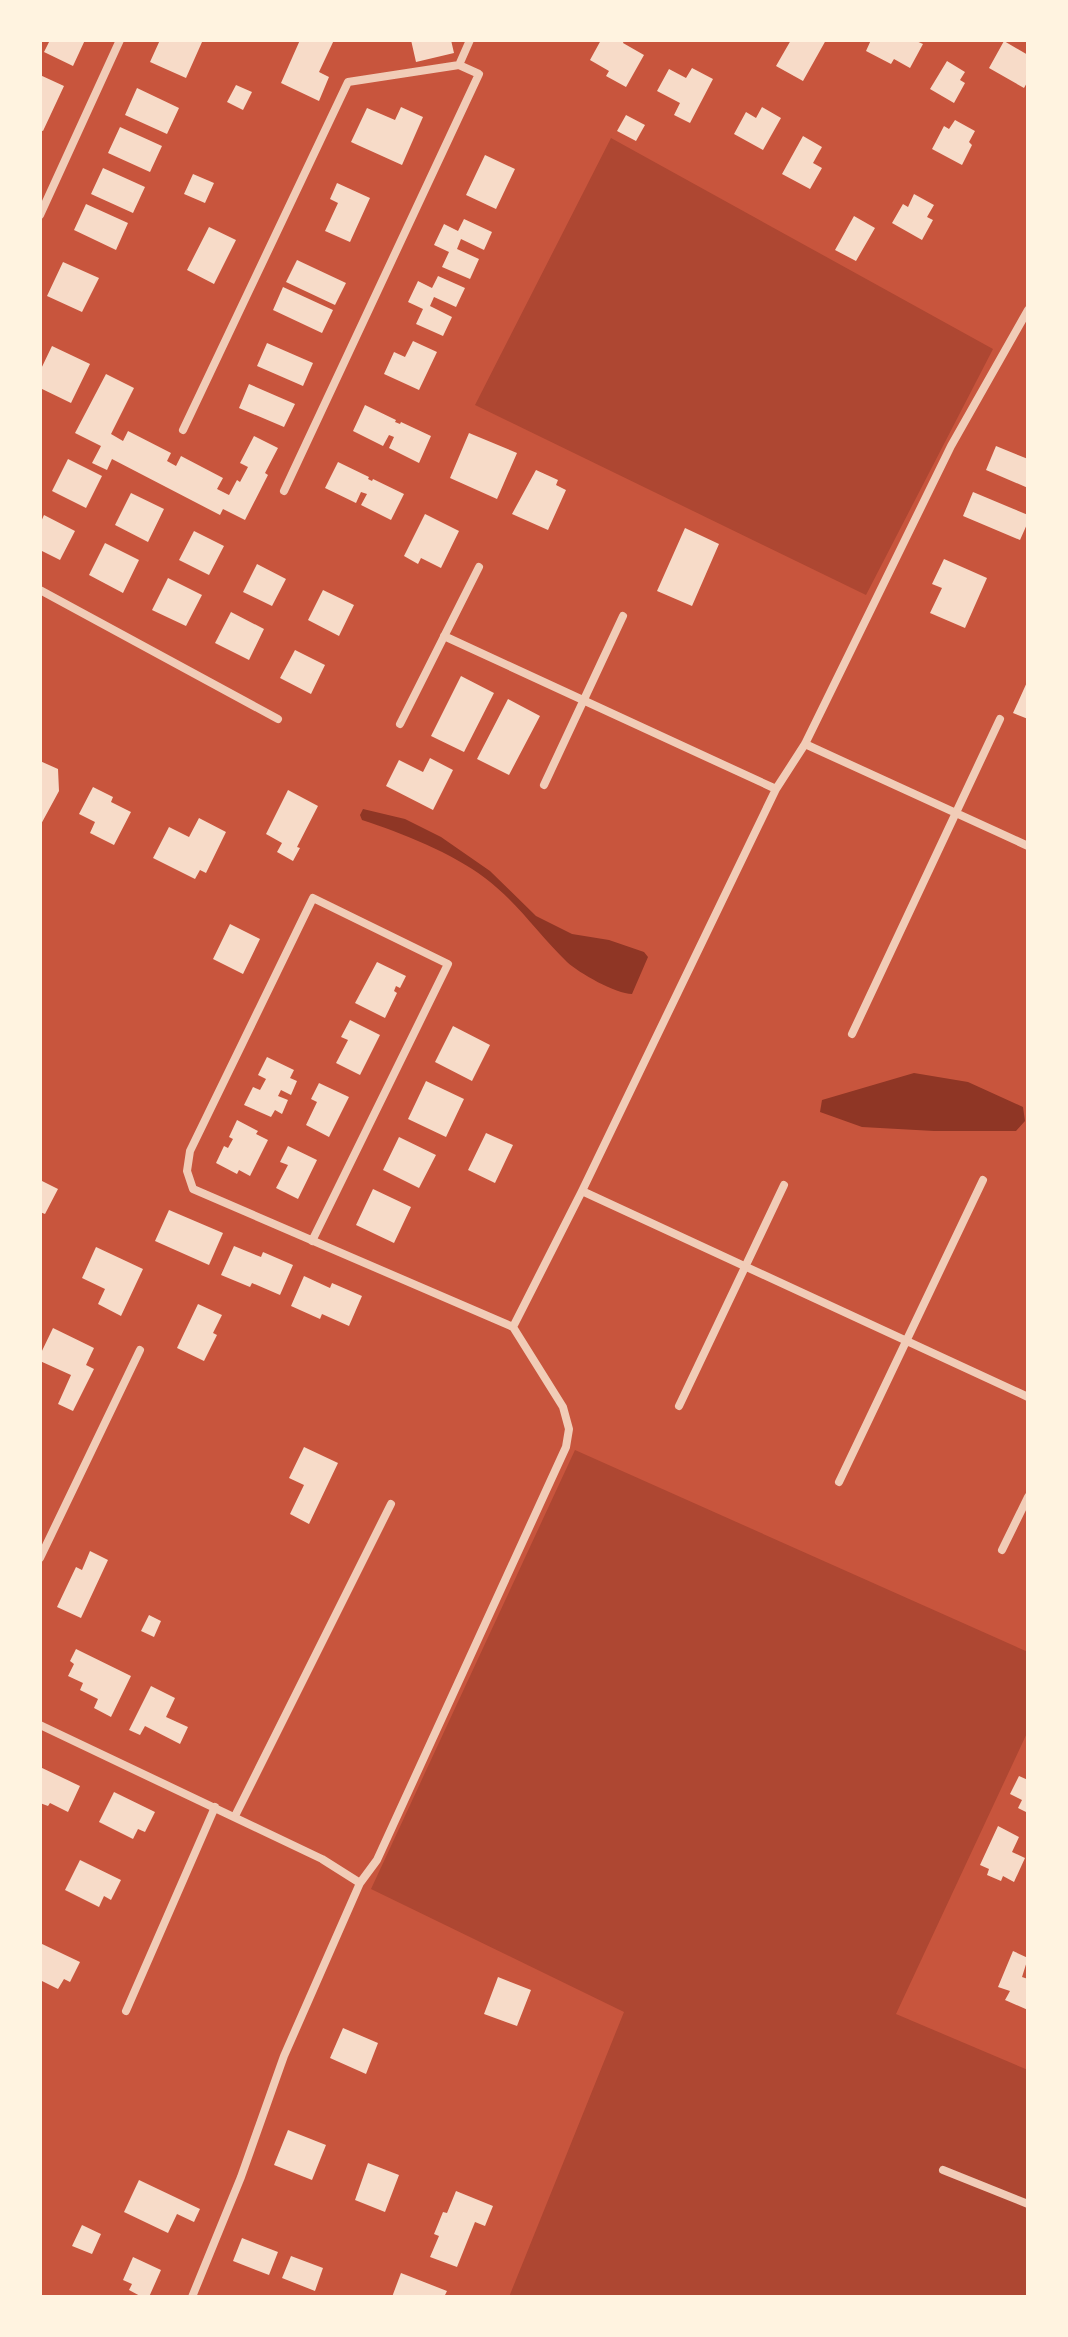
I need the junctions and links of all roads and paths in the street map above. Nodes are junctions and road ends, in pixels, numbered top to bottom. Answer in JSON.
{"nodes":[{"id":1,"x":120,"y":40,"type":"edge"},
{"id":2,"x":470,"y":40,"type":"edge"},
{"id":3,"x":459,"y":65,"type":"junction"},
{"id":4,"x":40,"y":215,"type":"edge"},
{"id":5,"x":1028,"y":310,"type":"edge"},
{"id":6,"x":183,"y":430,"type":"dead end"},
{"id":7,"x":284,"y":491,"type":"dead end"},
{"id":8,"x":479,"y":567,"type":"dead end"},
{"id":9,"x":40,"y":590,"type":"edge"},
{"id":10,"x":623,"y":616,"type":"dead end"},
{"id":11,"x":444,"y":636,"type":"junction"},
{"id":12,"x":584,"y":700,"type":"junction"},
{"id":13,"x":278,"y":719,"type":"dead end"},
{"id":14,"x":1000,"y":719,"type":"dead end"},
{"id":15,"x":400,"y":724,"type":"dead end"},
{"id":16,"x":805,"y":744,"type":"junction"},
{"id":17,"x":544,"y":785,"type":"dead end"},
{"id":18,"x":776,"y":789,"type":"junction"},
{"id":19,"x":955,"y":814,"type":"junction"},
{"id":20,"x":1028,"y":846,"type":"edge"},
{"id":21,"x":852,"y":1034,"type":"dead end"},
{"id":22,"x":983,"y":1180,"type":"dead end"},
{"id":23,"x":784,"y":1185,"type":"dead end"},
{"id":24,"x":582,"y":1191,"type":"junction"},
{"id":25,"x":312,"y":1241,"type":"junction"},
{"id":26,"x":745,"y":1266,"type":"junction"},
{"id":27,"x":513,"y":1327,"type":"junction"},
{"id":28,"x":907,"y":1340,"type":"junction"},
{"id":29,"x":140,"y":1350,"type":"dead end"},
{"id":30,"x":1028,"y":1397,"type":"edge"},
{"id":31,"x":679,"y":1406,"type":"dead end"},
{"id":32,"x":839,"y":1482,"type":"dead end"},
{"id":33,"x":1028,"y":1497,"type":"edge"},
{"id":34,"x":391,"y":1504,"type":"dead end"},
{"id":35,"x":1002,"y":1550,"type":"dead end"},
{"id":36,"x":40,"y":1558,"type":"edge"},
{"id":37,"x":40,"y":1725,"type":"edge"},
{"id":38,"x":215,"y":1807,"type":"junction"},
{"id":39,"x":235,"y":1816,"type":"junction"},
{"id":40,"x":360,"y":1883,"type":"junction"},
{"id":41,"x":126,"y":2011,"type":"dead end"},
{"id":42,"x":943,"y":2170,"type":"dead end"},
{"id":43,"x":1028,"y":2204,"type":"edge"},
{"id":44,"x":192,"y":2297,"type":"edge"}],
"edges":[{"from":1,"to":4,"type":"street"},
{"from":2,"to":3,"type":"street"},
{"from":3,"to":6,"type":"street"},
{"from":3,"to":7,"type":"street"},
{"from":5,"to":16,"type":"street"},
{"from":8,"to":11,"type":"street"},
{"from":9,"to":13,"type":"street"},
{"from":10,"to":12,"type":"street"},
{"from":11,"to":12,"type":"street"},
{"from":11,"to":15,"type":"street"},
{"from":12,"to":17,"type":"street"},
{"from":12,"to":18,"type":"street"},
{"from":14,"to":19,"type":"street"},
{"from":16,"to":18,"type":"street"},
{"from":16,"to":19,"type":"street"},
{"from":18,"to":24,"type":"street"},
{"from":19,"to":20,"type":"street"},
{"from":19,"to":21,"type":"street"},
{"from":22,"to":28,"type":"street"},
{"from":23,"to":26,"type":"street"},
{"from":24,"to":26,"type":"street"},
{"from":24,"to":27,"type":"street"},
{"from":25,"to":25,"type":"street"},
{"from":25,"to":27,"type":"street"},
{"from":26,"to":28,"type":"street"},
{"from":26,"to":31,"type":"street"},
{"from":27,"to":40,"type":"street"},
{"from":28,"to":30,"type":"street"},
{"from":28,"to":32,"type":"street"},
{"from":29,"to":36,"type":"street"},
{"from":33,"to":35,"type":"street"},
{"from":34,"to":39,"type":"street"},
{"from":37,"to":38,"type":"street"},
{"from":38,"to":39,"type":"street"},
{"from":38,"to":41,"type":"street"},
{"from":39,"to":40,"type":"street"},
{"from":40,"to":44,"type":"street"},
{"from":42,"to":43,"type":"street"}]}
